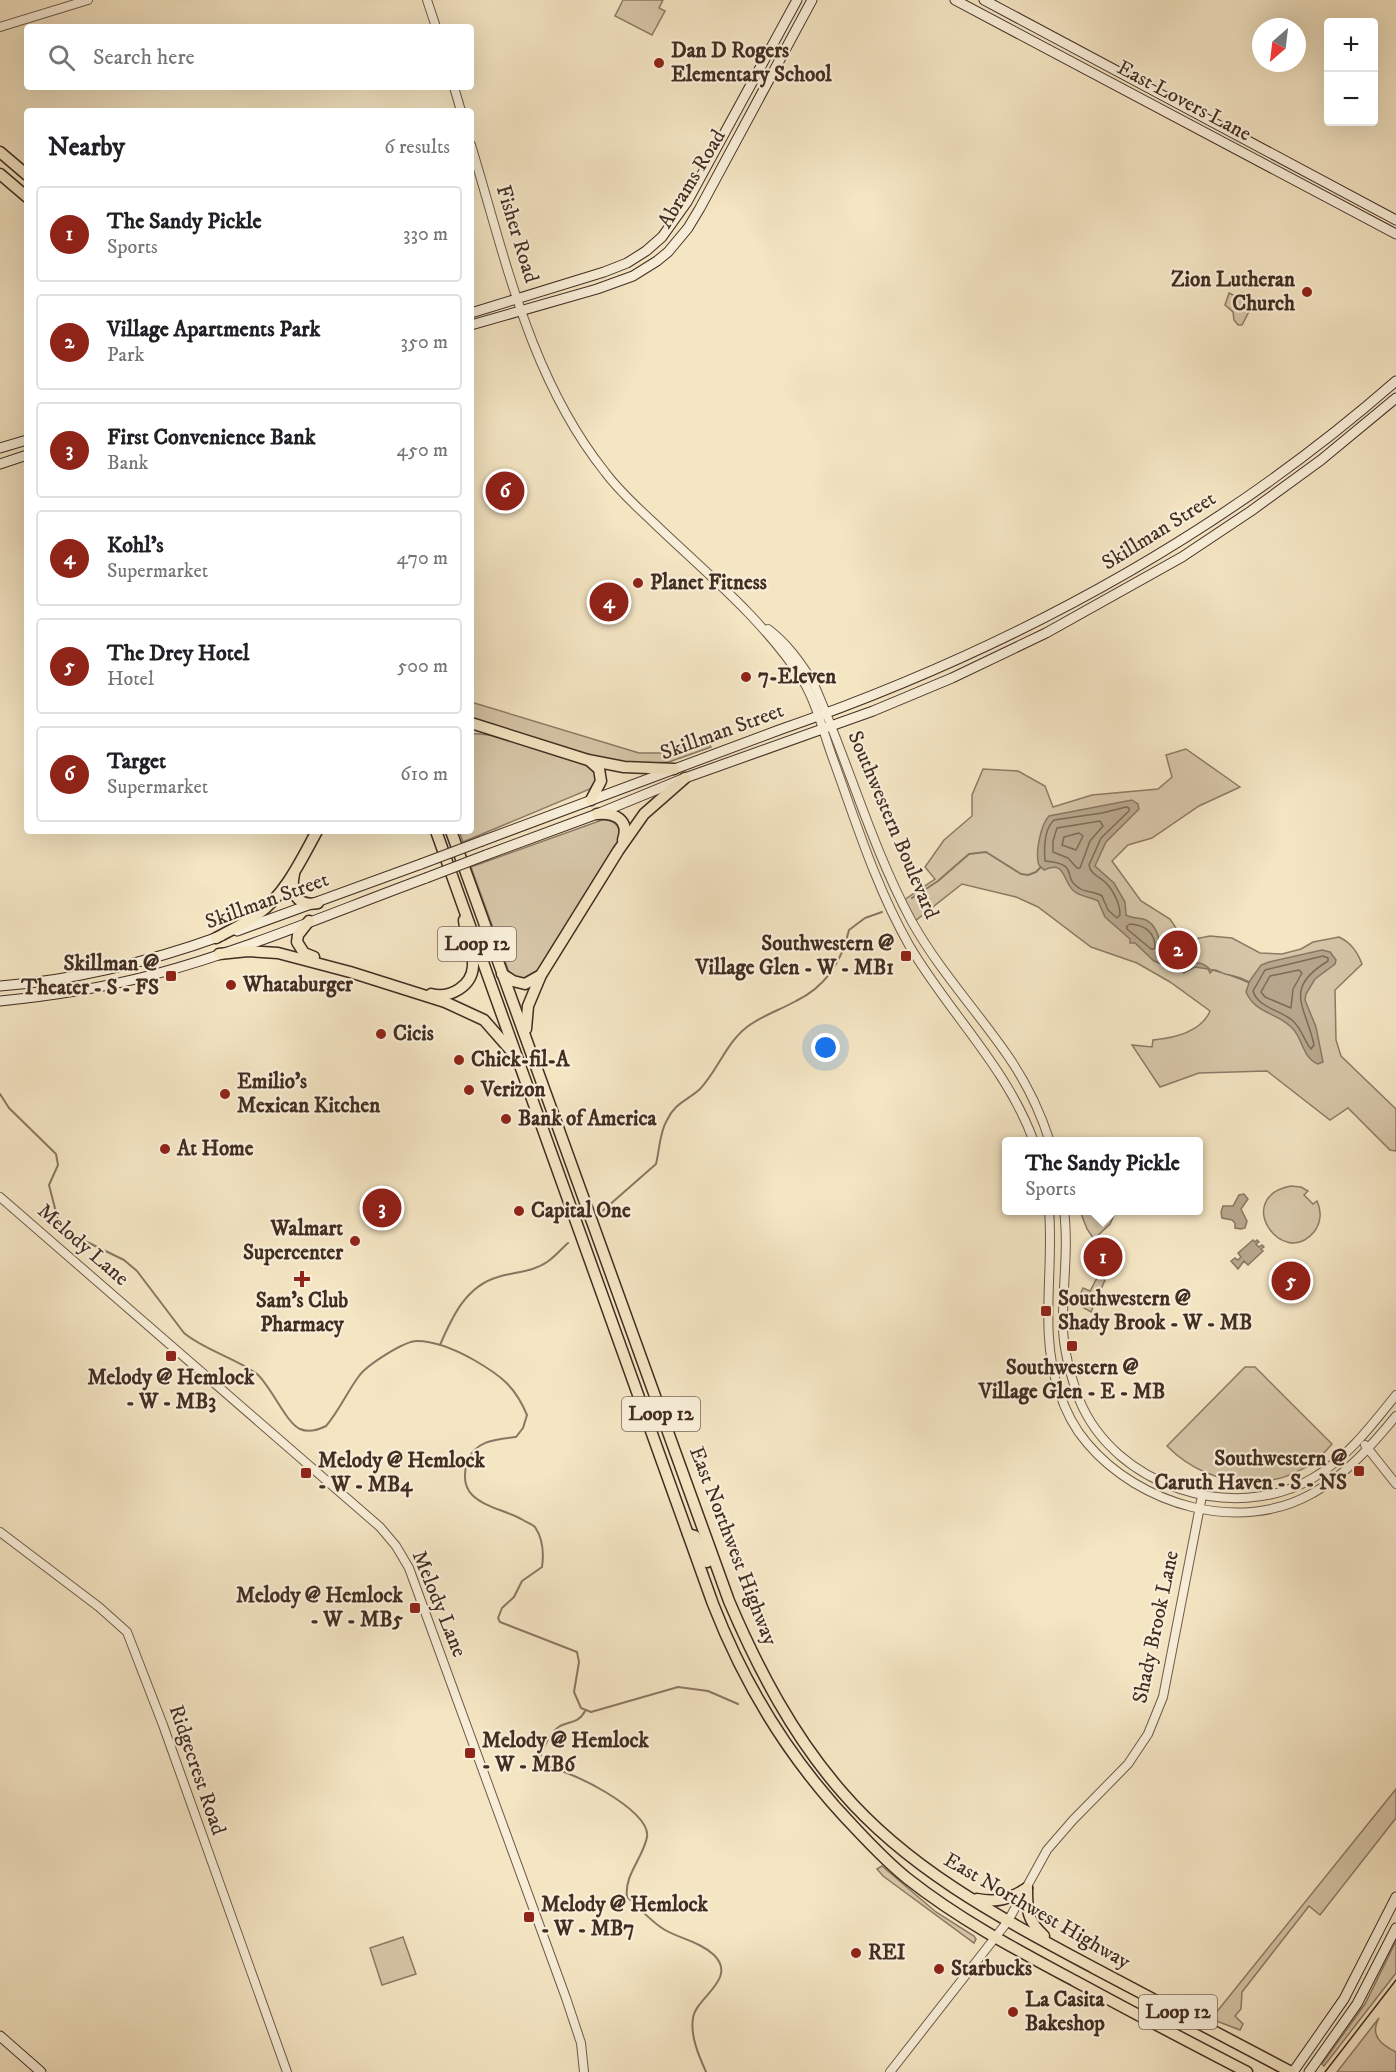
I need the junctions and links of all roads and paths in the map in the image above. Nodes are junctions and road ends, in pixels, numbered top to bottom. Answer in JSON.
{"nodes":[{"id":1,"x":88,"y":0,"type":"edge"},
{"id":2,"x":427,"y":0,"type":"edge"},
{"id":3,"x":797,"y":0,"type":"edge"},
{"id":4,"x":812,"y":0,"type":"edge"},
{"id":5,"x":955,"y":0,"type":"edge"},
{"id":6,"x":984,"y":0,"type":"edge"},
{"id":7,"x":435,"y":24,"type":"edge"},
{"id":8,"x":0,"y":27,"type":"edge"},
{"id":9,"x":1035,"y":27,"type":"junction"},
{"id":10,"x":1029,"y":39,"type":"junction"},
{"id":11,"x":455,"y":90,"type":"edge"},
{"id":12,"x":460,"y":108,"type":"edge"},
{"id":13,"x":0,"y":152,"type":"edge"},
{"id":14,"x":474,"y":155,"type":"edge"},
{"id":15,"x":24,"y":172,"type":"edge"},
{"id":16,"x":0,"y":174,"type":"edge"},
{"id":17,"x":1341,"y":190,"type":"junction"},
{"id":18,"x":24,"y":194,"type":"edge"},
{"id":19,"x":1335,"y":201,"type":"junction"},
{"id":20,"x":1396,"y":220,"type":"edge"},
{"id":21,"x":1396,"y":234,"type":"edge"},
{"id":22,"x":662,"y":237,"type":"junction"},
{"id":23,"x":671,"y":248,"type":"junction"},
{"id":24,"x":518,"y":299,"type":"junction"},
{"id":25,"x":521,"y":311,"type":"junction"},
{"id":26,"x":474,"y":312,"type":"edge"},
{"id":27,"x":474,"y":325,"type":"edge"},
{"id":28,"x":1396,"y":381,"type":"edge"},
{"id":29,"x":1396,"y":398,"type":"edge"},
{"id":30,"x":1328,"y":437,"type":"junction"},
{"id":31,"x":24,"y":441,"type":"edge"},
{"id":32,"x":0,"y":448,"type":"edge"},
{"id":33,"x":1336,"y":448,"type":"junction"},
{"id":34,"x":24,"y":456,"type":"edge"},
{"id":35,"x":0,"y":464,"type":"edge"},
{"id":36,"x":822,"y":715,"type":"junction"},
{"id":37,"x":474,"y":726,"type":"edge"},
{"id":38,"x":826,"y":726,"type":"junction"},
{"id":39,"x":720,"y":752,"type":"junction"},
{"id":40,"x":588,"y":760,"type":"junction"},
{"id":41,"x":727,"y":763,"type":"junction"},
{"id":42,"x":674,"y":769,"type":"junction"},
{"id":43,"x":685,"y":778,"type":"junction"},
{"id":44,"x":591,"y":800,"type":"junction"},
{"id":45,"x":597,"y":814,"type":"junction"},
{"id":46,"x":315,"y":834,"type":"edge"},
{"id":47,"x":437,"y":834,"type":"edge"},
{"id":48,"x":452,"y":834,"type":"edge"},
{"id":49,"x":877,"y":844,"type":"junction"},
{"id":50,"x":865,"y":848,"type":"junction"},
{"id":51,"x":618,"y":851,"type":"junction"},
{"id":52,"x":295,"y":871,"type":"junction"},
{"id":53,"x":318,"y":903,"type":"junction"},
{"id":54,"x":464,"y":907,"type":"junction"},
{"id":55,"x":309,"y":921,"type":"junction"},
{"id":56,"x":918,"y":932,"type":"junction"},
{"id":57,"x":216,"y":938,"type":"junction"},
{"id":58,"x":906,"y":939,"type":"junction"},
{"id":59,"x":219,"y":954,"type":"junction"},
{"id":60,"x":502,"y":974,"type":"junction"},
{"id":61,"x":541,"y":975,"type":"junction"},
{"id":62,"x":16,"y":985,"type":"junction"},
{"id":63,"x":0,"y":986,"type":"edge"},
{"id":64,"x":18,"y":999,"type":"junction"},
{"id":65,"x":0,"y":1001,"type":"edge"},
{"id":66,"x":526,"y":1037,"type":"junction"},
{"id":67,"x":517,"y":1057,"type":"junction"},
{"id":68,"x":1032,"y":1137,"type":"edge"},
{"id":69,"x":1048,"y":1137,"type":"edge"},
{"id":70,"x":553,"y":1158,"type":"junction"},
{"id":71,"x":581,"y":1192,"type":"junction"},
{"id":72,"x":0,"y":1197,"type":"edge"},
{"id":73,"x":1049,"y":1215,"type":"edge"},
{"id":74,"x":1064,"y":1215,"type":"edge"},
{"id":75,"x":1396,"y":1395,"type":"edge"},
{"id":76,"x":1396,"y":1416,"type":"edge"},
{"id":77,"x":1360,"y":1439,"type":"junction"},
{"id":78,"x":1368,"y":1449,"type":"junction"},
{"id":79,"x":1396,"y":1484,"type":"edge"},
{"id":80,"x":1202,"y":1496,"type":"junction"},
{"id":81,"x":1199,"y":1509,"type":"junction"},
{"id":82,"x":0,"y":1532,"type":"edge"},
{"id":83,"x":688,"y":1534,"type":"junction"},
{"id":84,"x":724,"y":1587,"type":"junction"},
{"id":85,"x":894,"y":1844,"type":"junction"},
{"id":86,"x":883,"y":1856,"type":"junction"},
{"id":87,"x":1027,"y":1887,"type":"junction"},
{"id":88,"x":1396,"y":1897,"type":"edge"},
{"id":89,"x":971,"y":1898,"type":"junction"},
{"id":90,"x":1008,"y":1922,"type":"junction"},
{"id":91,"x":1396,"y":1928,"type":"edge"},
{"id":92,"x":995,"y":1938,"type":"junction"},
{"id":93,"x":1061,"y":1950,"type":"junction"},
{"id":94,"x":0,"y":2036,"type":"edge"},
{"id":95,"x":1311,"y":2070,"type":"edge"},
{"id":96,"x":41,"y":2072,"type":"edge"},
{"id":97,"x":287,"y":2072,"type":"edge"},
{"id":98,"x":584,"y":2072,"type":"edge"},
{"id":99,"x":890,"y":2072,"type":"edge"},
{"id":100,"x":1247,"y":2072,"type":"edge"},
{"id":101,"x":1292,"y":2072,"type":"edge"}],
"edges":[{"from":1,"to":8,"type":"street"},
{"from":2,"to":7,"type":"street"},
{"from":3,"to":22,"type":"main road","name":"Abrams Road"},
{"from":4,"to":23,"type":"main road","name":"Abrams Road"},
{"from":5,"to":10,"type":"main road","name":"East Lovers Lane"},
{"from":6,"to":9,"type":"main road","name":"East Lovers Lane"},
{"from":9,"to":10,"type":"main road"},
{"from":9,"to":17,"type":"main road","name":"East Lovers Lane"},
{"from":10,"to":19,"type":"main road","name":"East Lovers Lane"},
{"from":11,"to":12,"type":"street"},
{"from":13,"to":15,"type":"main road"},
{"from":14,"to":24,"type":"street","name":"Fisher Road"},
{"from":16,"to":18,"type":"main road"},
{"from":17,"to":19,"type":"main road"},
{"from":17,"to":20,"type":"main road","name":"East Lovers Lane"},
{"from":19,"to":21,"type":"main road","name":"East Lovers Lane"},
{"from":22,"to":23,"type":"main road"},
{"from":22,"to":24,"type":"main road","name":"Abrams Road"},
{"from":23,"to":25,"type":"main road","name":"Abrams Road"},
{"from":24,"to":25,"type":"street","name":"Southwestern Boulevard"},
{"from":24,"to":26,"type":"main road","name":"Abrams Road"},
{"from":25,"to":27,"type":"main road","name":"Abrams Road"},
{"from":25,"to":36,"type":"street","name":"Southwestern Boulevard"},
{"from":28,"to":30,"type":"main road","name":"Skillman Street"},
{"from":29,"to":33,"type":"main road","name":"Skillman Street"},
{"from":30,"to":33,"type":"main road"},
{"from":30,"to":36,"type":"main road","name":"Skillman Street"},
{"from":31,"to":32,"type":"main road"},
{"from":33,"to":38,"type":"main road","name":"Skillman Street"},
{"from":34,"to":35,"type":"main road"},
{"from":36,"to":38,"type":"street","name":"Southwestern Boulevard"},
{"from":36,"to":39,"type":"main road","name":"Skillman Street"},
{"from":37,"to":40,"type":"main road"},
{"from":38,"to":41,"type":"main road","name":"Skillman Street"},
{"from":38,"to":49,"type":"street","name":"Southwestern Boulevard"},
{"from":38,"to":50,"type":"street","name":"Southwestern Boulevard"},
{"from":39,"to":41,"type":"main road"},
{"from":39,"to":42,"type":"main road","name":"Skillman Street"},
{"from":40,"to":42,"type":"main road"},
{"from":40,"to":44,"type":"main road"},
{"from":41,"to":43,"type":"main road","name":"Skillman Street"},
{"from":42,"to":44,"type":"main road","name":"Skillman Street"},
{"from":43,"to":45,"type":"main road","name":"Skillman Street"},
{"from":43,"to":51,"type":"main road"},
{"from":44,"to":53,"type":"main road","name":"Skillman Street","bridge":true},
{"from":45,"to":51,"type":"main road"},
{"from":45,"to":55,"type":"main road","name":"Skillman Street","bridge":true},
{"from":46,"to":52,"type":"main road"},
{"from":47,"to":54,"type":"main road","name":"East Northwest Highway","number":"Loop 12"},
{"from":48,"to":60,"type":"main road","name":"East Northwest Highway","number":"Loop 12"},
{"from":49,"to":50,"type":"street"},
{"from":49,"to":56,"type":"street","name":"Southwestern Boulevard"},
{"from":50,"to":58,"type":"street","name":"Southwestern Boulevard"},
{"from":51,"to":61,"type":"main road"},
{"from":52,"to":53,"type":"main road"},
{"from":52,"to":57,"type":"main road"},
{"from":53,"to":57,"type":"main road","name":"Skillman Street"},
{"from":54,"to":55,"type":"main road"},
{"from":54,"to":67,"type":"main road","name":"East Northwest Highway","number":"Loop 12"},
{"from":55,"to":59,"type":"main road","name":"Skillman Street"},
{"from":56,"to":58,"type":"street"},
{"from":56,"to":69,"type":"street","name":"Southwestern Boulevard"},
{"from":57,"to":62,"type":"main road","name":"Skillman Street"},
{"from":58,"to":68,"type":"street","name":"Southwestern Boulevard"},
{"from":59,"to":64,"type":"main road","name":"Skillman Street"},
{"from":59,"to":67,"type":"main road"},
{"from":60,"to":61,"type":"main road"},
{"from":60,"to":66,"type":"main road","name":"East Northwest Highway","number":"Loop 12"},
{"from":61,"to":66,"type":"main road"},
{"from":62,"to":63,"type":"main road","name":"Skillman Street"},
{"from":62,"to":64,"type":"main road"},
{"from":64,"to":65,"type":"main road","name":"Skillman Street"},
{"from":66,"to":71,"type":"main road","name":"East Northwest Highway","number":"Loop 12"},
{"from":67,"to":70,"type":"main road","name":"East Northwest Highway","number":"Loop 12"},
{"from":70,"to":71,"type":"main road"},
{"from":70,"to":83,"type":"main road","name":"East Northwest Highway","number":"Loop 12"},
{"from":71,"to":84,"type":"main road","name":"East Northwest Highway","number":"Loop 12"},
{"from":72,"to":98,"type":"street","name":"Melody Lane"},
{"from":73,"to":81,"type":"street"},
{"from":74,"to":80,"type":"street"},
{"from":75,"to":77,"type":"street"},
{"from":76,"to":78,"type":"street"},
{"from":77,"to":78,"type":"street"},
{"from":77,"to":80,"type":"street"},
{"from":78,"to":79,"type":"street"},
{"from":78,"to":81,"type":"street"},
{"from":80,"to":81,"type":"street","name":"Shady Brook Lane"},
{"from":81,"to":87,"type":"street","name":"Shady Brook Lane"},
{"from":82,"to":97,"type":"street","name":"Ridgecrest Road"},
{"from":83,"to":84,"type":"main road"},
{"from":83,"to":86,"type":"main road","name":"East Northwest Highway","number":"Loop 12"},
{"from":84,"to":85,"type":"main road","name":"East Northwest Highway","number":"Loop 12"},
{"from":85,"to":86,"type":"main road"},
{"from":85,"to":89,"type":"main road","name":"East Northwest Highway","number":"Loop 12"},
{"from":86,"to":92,"type":"main road","name":"East Northwest Highway","number":"Loop 12"},
{"from":87,"to":89,"type":"main road"},
{"from":87,"to":90,"type":"street","name":"Shady Brook Lane"},
{"from":87,"to":93,"type":"main road"},
{"from":88,"to":101,"type":"main road"},
{"from":89,"to":90,"type":"main road","name":"East Northwest Highway","number":"Loop 12"},
{"from":90,"to":92,"type":"street","name":"Shady Brook Lane"},
{"from":90,"to":93,"type":"main road","name":"East Northwest Highway","number":"Loop 12"},
{"from":91,"to":95,"type":"main road"},
{"from":92,"to":99,"type":"street","name":"Shady Brook Lane"},
{"from":92,"to":100,"type":"main road","name":"East Northwest Highway","number":"Loop 12"},
{"from":93,"to":101,"type":"main road","name":"East Northwest Highway","number":"Loop 12"},
{"from":94,"to":96,"type":"main road"}]}
